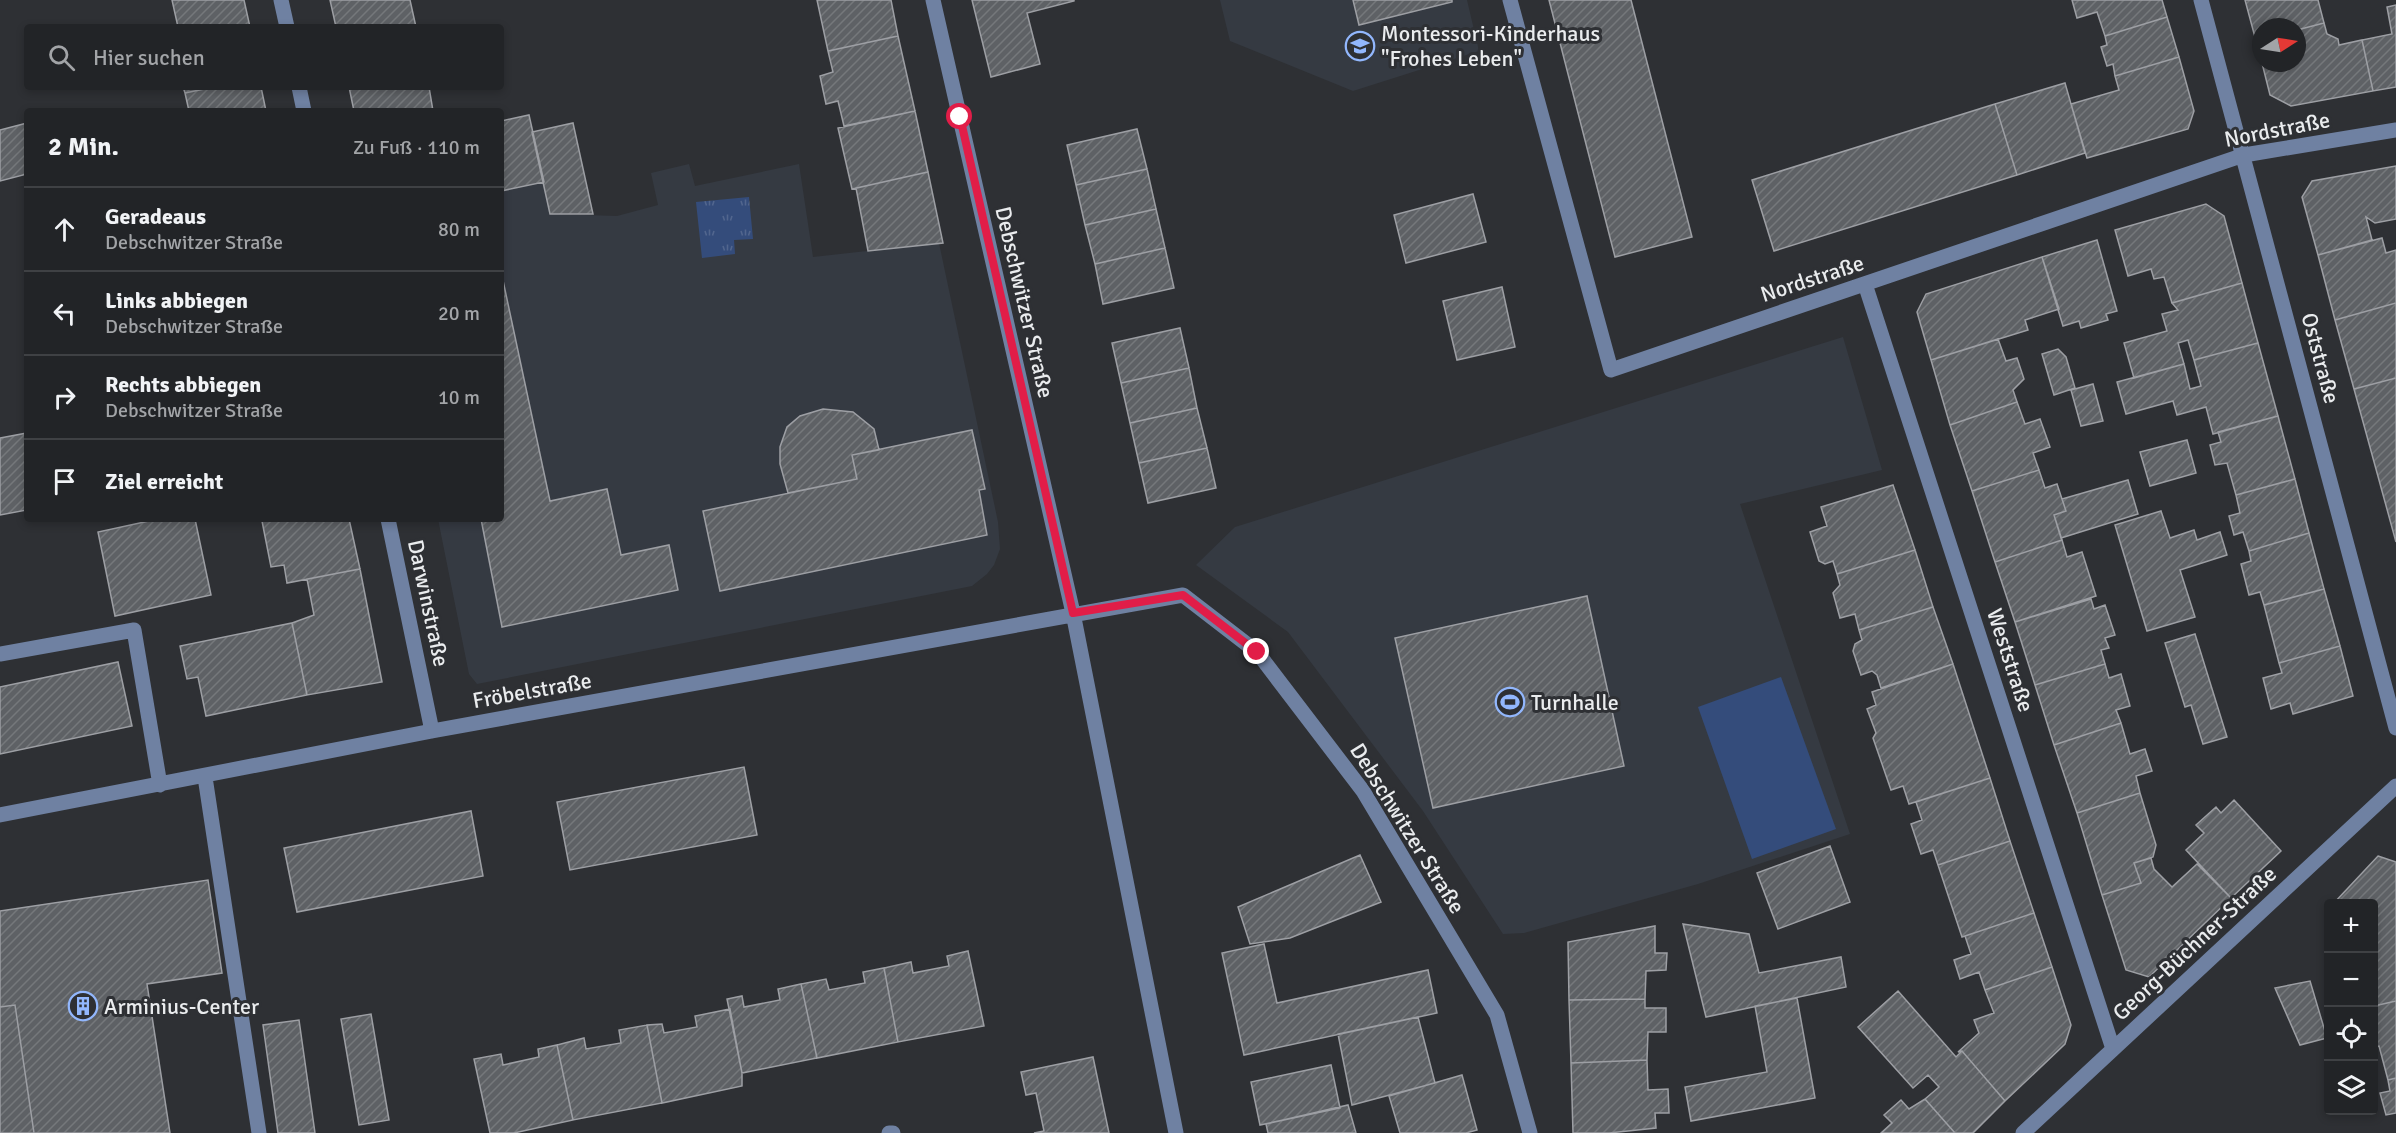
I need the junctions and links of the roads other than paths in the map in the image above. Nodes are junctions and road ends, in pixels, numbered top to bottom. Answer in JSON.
{"nodes":[{"id":1,"x":281,"y":0,"type":"edge"},
{"id":2,"x":933,"y":0,"type":"edge"},
{"id":3,"x":1510,"y":0,"type":"edge"},
{"id":4,"x":2201,"y":0,"type":"edge"},
{"id":5,"x":286,"y":24,"type":"edge"},
{"id":6,"x":300,"y":90,"type":"edge"},
{"id":7,"x":303,"y":108,"type":"edge"},
{"id":8,"x":2396,"y":130,"type":"edge"},
{"id":9,"x":2244,"y":155,"type":"junction"},
{"id":10,"x":1865,"y":284,"type":"junction"},
{"id":11,"x":389,"y":522,"type":"edge"},
{"id":12,"x":1073,"y":613,"type":"junction"},
{"id":13,"x":0,"y":654,"type":"edge"},
{"id":14,"x":2396,"y":728,"type":"edge"},
{"id":15,"x":432,"y":731,"type":"junction"},
{"id":16,"x":205,"y":777,"type":"junction"},
{"id":17,"x":160,"y":785,"type":"junction"},
{"id":18,"x":2396,"y":786,"type":"edge"},
{"id":19,"x":0,"y":815,"type":"edge"},
{"id":20,"x":2113,"y":1049,"type":"junction"},
{"id":21,"x":259,"y":1133,"type":"edge"},
{"id":22,"x":1176,"y":1133,"type":"edge"},
{"id":23,"x":1530,"y":1133,"type":"edge"},
{"id":24,"x":2023,"y":1133,"type":"edge"}],
"edges":[{"from":1,"to":5,"type":"street"},
{"from":2,"to":12,"type":"street","name":"Debschwitzer Straße"},
{"from":3,"to":10,"type":"street","name":"Nordstraße"},
{"from":4,"to":9,"type":"street","name":"Oststraße"},
{"from":6,"to":7,"type":"street"},
{"from":8,"to":9,"type":"street","name":"Nordstraße"},
{"from":9,"to":10,"type":"street","name":"Nordstraße"},
{"from":9,"to":14,"type":"street","name":"Oststraße"},
{"from":10,"to":20,"type":"street","name":"Weststraße"},
{"from":11,"to":15,"type":"street","name":"Darwinstraße"},
{"from":12,"to":15,"type":"street","name":"Fröbelstraße"},
{"from":12,"to":22,"type":"street","name":"Debschwitzer Straße"},
{"from":12,"to":23,"type":"street","name":"Debschwitzer Straße"},
{"from":13,"to":17,"type":"street"},
{"from":15,"to":16,"type":"street","name":"Fröbelstraße"},
{"from":16,"to":17,"type":"street","name":"Fröbelstraße"},
{"from":16,"to":21,"type":"street"},
{"from":17,"to":19,"type":"street","name":"Fröbelstraße"},
{"from":18,"to":20,"type":"street","name":"Georg-Büchner-Straße"},
{"from":20,"to":24,"type":"street","name":"Georg-Büchner-Straße"}]}
